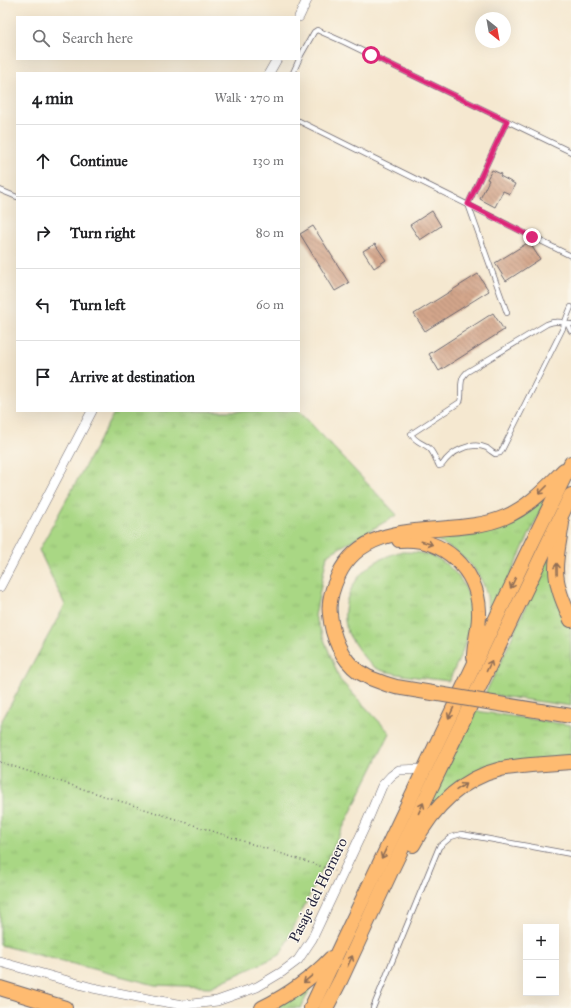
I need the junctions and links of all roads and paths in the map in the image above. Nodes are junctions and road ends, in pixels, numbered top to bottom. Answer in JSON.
{"nodes":[{"id":1,"x":307,"y":0,"type":"edge"},
{"id":2,"x":299,"y":16,"type":"edge"},
{"id":3,"x":300,"y":57,"type":"edge"},
{"id":4,"x":276,"y":60,"type":"edge"},
{"id":5,"x":299,"y":60,"type":"edge"},
{"id":6,"x":270,"y":72,"type":"edge"},
{"id":7,"x":293,"y":72,"type":"edge"},
{"id":8,"x":300,"y":121,"type":"edge"},
{"id":9,"x":507,"y":121,"type":"junction"},
{"id":10,"x":571,"y":152,"type":"edge"},
{"id":11,"x":0,"y":190,"type":"edge"},
{"id":12,"x":16,"y":197,"type":"edge"},
{"id":13,"x":468,"y":204,"type":"junction"},
{"id":14,"x":571,"y":256,"type":"edge"},
{"id":15,"x":571,"y":307,"type":"edge"},
{"id":16,"x":508,"y":313,"type":"dead end"},
{"id":17,"x":568,"y":324,"type":"edge"},
{"id":18,"x":571,"y":330,"type":"edge"},
{"id":19,"x":91,"y":412,"type":"edge"},
{"id":20,"x":571,"y":463,"type":"edge"},
{"id":21,"x":571,"y":495,"type":"edge"},
{"id":22,"x":563,"y":512,"type":"junction"},
{"id":23,"x":536,"y":550,"type":"junction"},
{"id":24,"x":0,"y":587,"type":"edge"},
{"id":25,"x":571,"y":620,"type":"edge"},
{"id":26,"x":474,"y":666,"type":"junction"},
{"id":27,"x":372,"y":674,"type":"junction"},
{"id":28,"x":571,"y":709,"type":"edge"},
{"id":29,"x":571,"y":716,"type":"edge"},
{"id":30,"x":0,"y":762,"type":"edge"},
{"id":31,"x":571,"y":762,"type":"edge"},
{"id":32,"x":424,"y":769,"type":"junction"},
{"id":33,"x":571,"y":854,"type":"edge"},
{"id":34,"x":392,"y":869,"type":"junction"},
{"id":35,"x":342,"y":874,"type":"junction"},
{"id":36,"x":337,"y":952,"type":"junction"},
{"id":37,"x":0,"y":962,"type":"edge"},
{"id":38,"x":341,"y":978,"type":"junction"},
{"id":39,"x":0,"y":988,"type":"edge"},
{"id":40,"x":65,"y":1008,"type":"edge"},
{"id":41,"x":262,"y":1008,"type":"edge"},
{"id":42,"x":310,"y":1008,"type":"edge"},
{"id":43,"x":326,"y":1008,"type":"edge"},
{"id":44,"x":335,"y":1008,"type":"edge"},
{"id":45,"x":373,"y":1008,"type":"edge"}],
"edges":[{"from":1,"to":2,"type":"street"},
{"from":3,"to":9,"type":"lane"},
{"from":4,"to":6,"type":"street"},
{"from":5,"to":7,"type":"lane"},
{"from":8,"to":13,"type":"lane"},
{"from":9,"to":10,"type":"lane"},
{"from":9,"to":13,"type":"lane"},
{"from":11,"to":12,"type":"lane"},
{"from":13,"to":14,"type":"lane"},
{"from":13,"to":16,"type":"lane"},
{"from":15,"to":17,"type":"lane"},
{"from":17,"to":17,"type":"lane"},
{"from":17,"to":18,"type":"lane"},
{"from":19,"to":24,"type":"street"},
{"from":20,"to":23,"type":"highway"},
{"from":20,"to":27,"type":"highway","one_way":true},
{"from":21,"to":22,"type":"highway"},
{"from":22,"to":23,"type":"highway"},
{"from":25,"to":22,"type":"highway","one_way":true},
{"from":23,"to":26,"type":"highway","one_way":true},
{"from":34,"to":23,"type":"highway","one_way":true},
{"from":27,"to":26,"type":"highway","one_way":true},
{"from":26,"to":32,"type":"highway","one_way":true},
{"from":27,"to":28,"type":"highway"},
{"from":27,"to":29,"type":"highway","bridge":true},
{"from":30,"to":35,"type":"path"},
{"from":34,"to":31,"type":"highway","one_way":true},
{"from":32,"to":35,"type":"street","name":"Pasaje del Hornero"},
{"from":32,"to":36,"type":"highway","one_way":true},
{"from":33,"to":45,"type":"lane"},
{"from":38,"to":34,"type":"highway","one_way":true},
{"from":35,"to":37,"type":"street","name":"Pasaje del Hornero"},
{"from":36,"to":41,"type":"highway","one_way":true},
{"from":36,"to":42,"type":"highway"},
{"from":38,"to":43,"type":"highway"},
{"from":38,"to":44,"type":"highway"},
{"from":39,"to":40,"type":"highway"}]}
